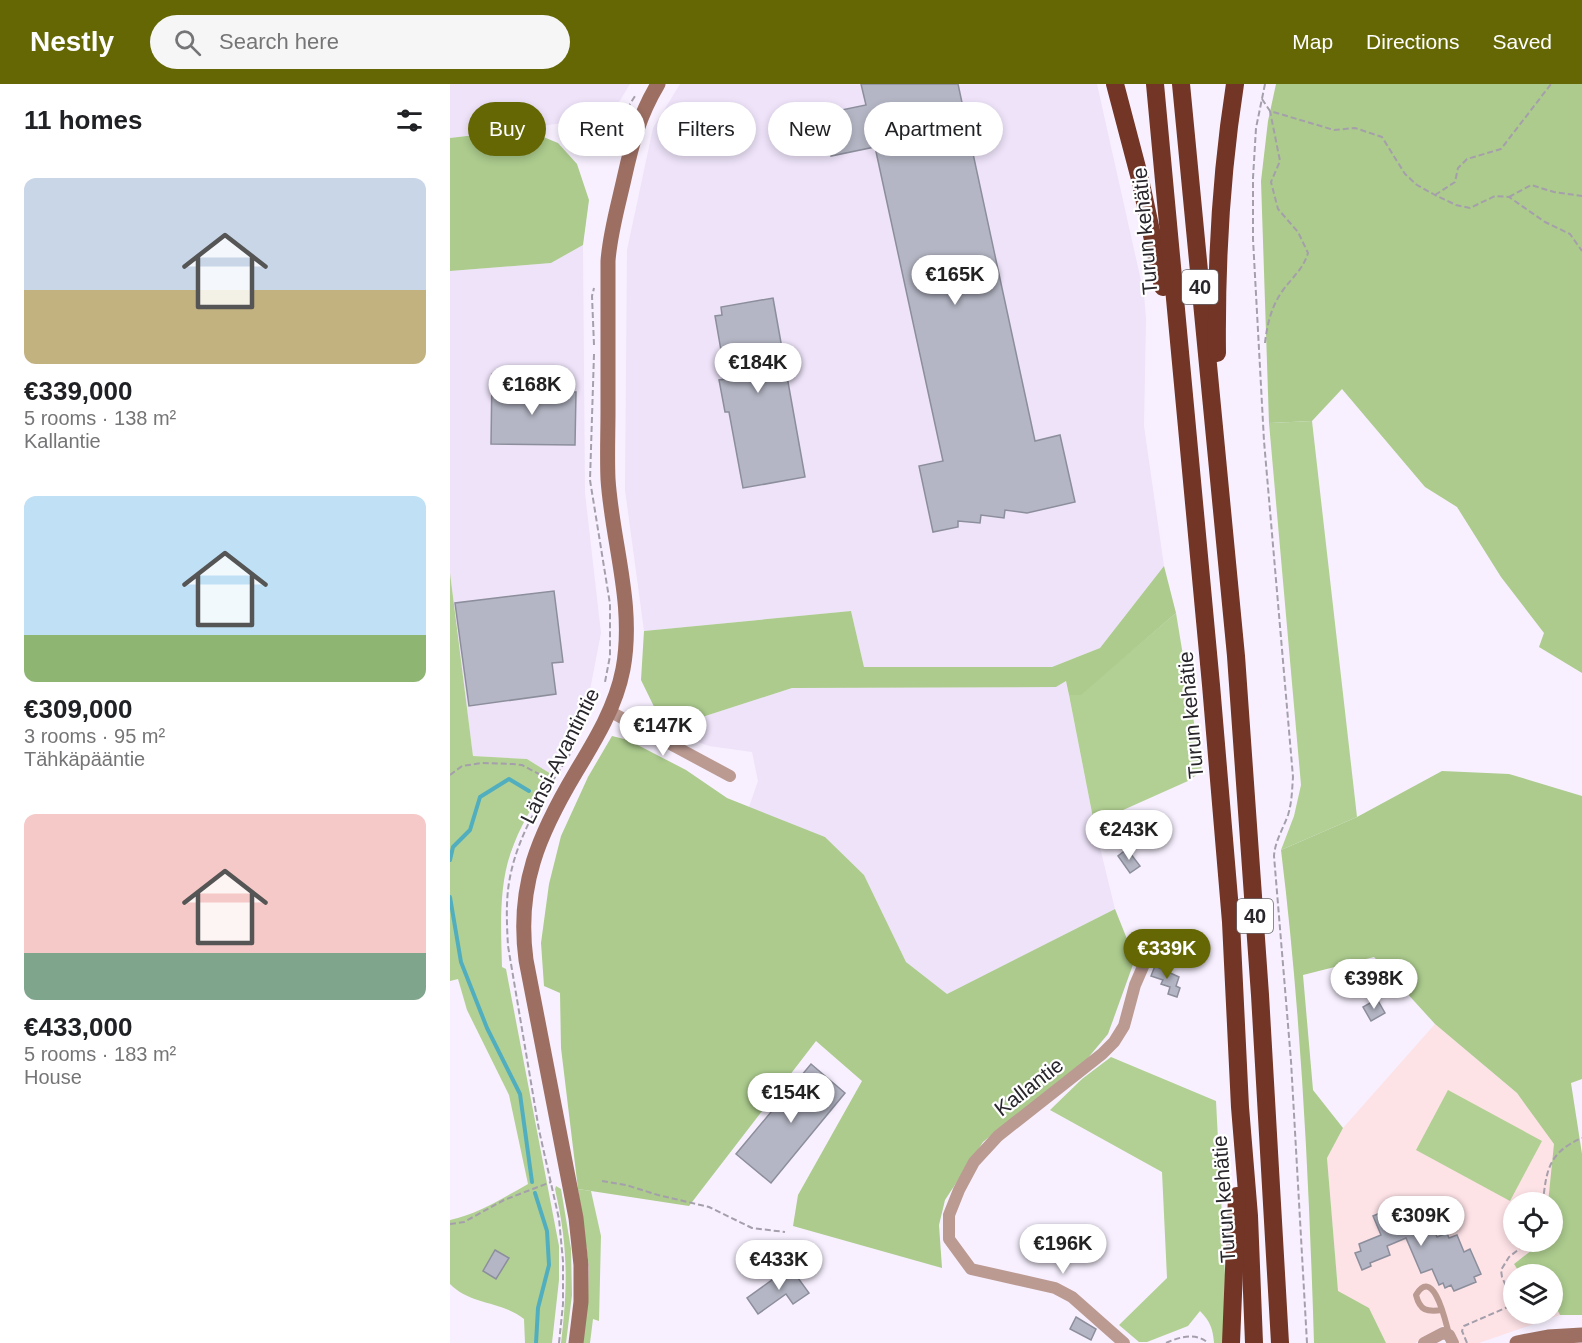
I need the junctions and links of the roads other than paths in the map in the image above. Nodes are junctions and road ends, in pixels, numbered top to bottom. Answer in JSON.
{"nodes":[{"id":1,"x":1115,"y":84,"type":"edge"},
{"id":2,"x":1155,"y":84,"type":"edge"},
{"id":3,"x":1180,"y":84,"type":"edge"},
{"id":4,"x":1235,"y":84,"type":"edge"},
{"id":5,"x":653,"y":88,"type":"edge"},
{"id":6,"x":1180,"y":370,"type":"junction"},
{"id":7,"x":1219,"y":490,"type":"junction"},
{"id":8,"x":609,"y":711,"type":"junction"},
{"id":9,"x":730,"y":776,"type":"dead end"},
{"id":10,"x":1164,"y":943,"type":"dead end"},
{"id":11,"x":1240,"y":1107,"type":"junction"},
{"id":12,"x":1442,"y":1310,"type":"junction"},
{"id":13,"x":1582,"y":1335,"type":"edge"},
{"id":14,"x":1451,"y":1339,"type":"edge"},
{"id":15,"x":576,"y":1343,"type":"edge"},
{"id":16,"x":1124,"y":1343,"type":"edge"},
{"id":17,"x":1231,"y":1343,"type":"edge"},
{"id":18,"x":1254,"y":1343,"type":"edge"},
{"id":19,"x":1280,"y":1343,"type":"edge"},
{"id":20,"x":1424,"y":1343,"type":"edge"},
{"id":21,"x":1517,"y":1343,"type":"edge"}],
"edges":[{"from":1,"to":6,"type":"highway"},
{"from":2,"to":6,"type":"highway","name":"Turun kehätie","number":"40"},
{"from":3,"to":7,"type":"highway","number":"40"},
{"from":4,"to":7,"type":"highway"},
{"from":5,"to":8,"type":"street","name":"Länsi-Avantintie"},
{"from":6,"to":11,"type":"highway","name":"Turun kehätie","number":"40"},
{"from":7,"to":19,"type":"highway","number":"40"},
{"from":8,"to":9,"type":"street"},
{"from":8,"to":15,"type":"street","name":"Länsi-Avantintie"},
{"from":10,"to":16,"type":"street","name":"Kallantie"},
{"from":11,"to":17,"type":"highway"},
{"from":11,"to":18,"type":"highway","name":"Turun kehätie","number":"40"},
{"from":12,"to":12,"type":"lane"},
{"from":12,"to":14,"type":"lane"},
{"from":13,"to":21,"type":"street"},
{"from":14,"to":20,"type":"street"}]}
